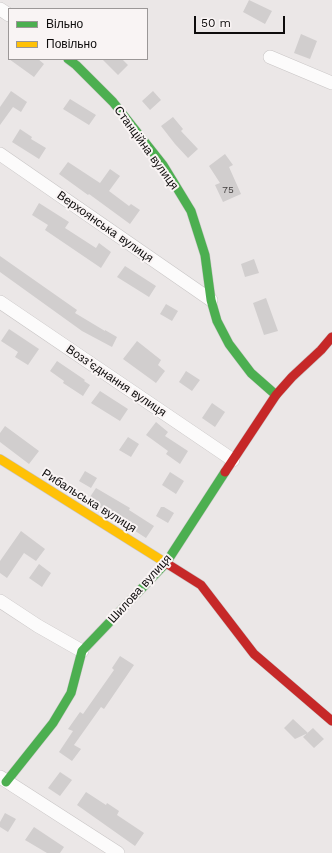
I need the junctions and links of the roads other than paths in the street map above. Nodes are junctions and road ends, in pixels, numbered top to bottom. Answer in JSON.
{"nodes":[{"id":1,"x":270,"y":57,"type":"dead end"},
{"id":2,"x":69,"y":60,"type":"edge"},
{"id":3,"x":332,"y":83,"type":"edge"},
{"id":4,"x":0,"y":154,"type":"edge"},
{"id":5,"x":211,"y":300,"type":"junction"},
{"id":6,"x":0,"y":302,"type":"edge"},
{"id":7,"x":332,"y":337,"type":"edge"},
{"id":8,"x":276,"y":395,"type":"junction"},
{"id":9,"x":0,"y":459,"type":"edge"},
{"id":10,"x":233,"y":460,"type":"junction"},
{"id":11,"x":166,"y":563,"type":"junction"},
{"id":12,"x":0,"y":601,"type":"edge"},
{"id":13,"x":82,"y":651,"type":"junction"},
{"id":14,"x":332,"y":721,"type":"edge"},
{"id":15,"x":3,"y":779,"type":"edge"},
{"id":16,"x":118,"y":853,"type":"edge"}],
"edges":[{"from":1,"to":3,"type":"street"},
{"from":2,"to":5,"type":"street","name":"Станційна вулиця"},
{"from":4,"to":5,"type":"street","name":"Верхоянська вулиця"},
{"from":5,"to":8,"type":"street","name":"Станційна вулиця"},
{"from":6,"to":10,"type":"street","name":"Возз’єднання вулиця"},
{"from":7,"to":8,"type":"street","name":"Шилова вулиця"},
{"from":8,"to":10,"type":"street","name":"Шилова вулиця"},
{"from":9,"to":11,"type":"street","name":"Рибальська вулиця"},
{"from":10,"to":11,"type":"street","name":"Шилова вулиця"},
{"from":11,"to":13,"type":"street","name":"Шилова вулиця"},
{"from":11,"to":14,"type":"street","name":"Рибальська вулиця"},
{"from":12,"to":13,"type":"street"},
{"from":13,"to":15,"type":"street","name":"Шилова вулиця"},
{"from":15,"to":16,"type":"street","name":"Шилова вулиця"}]}
